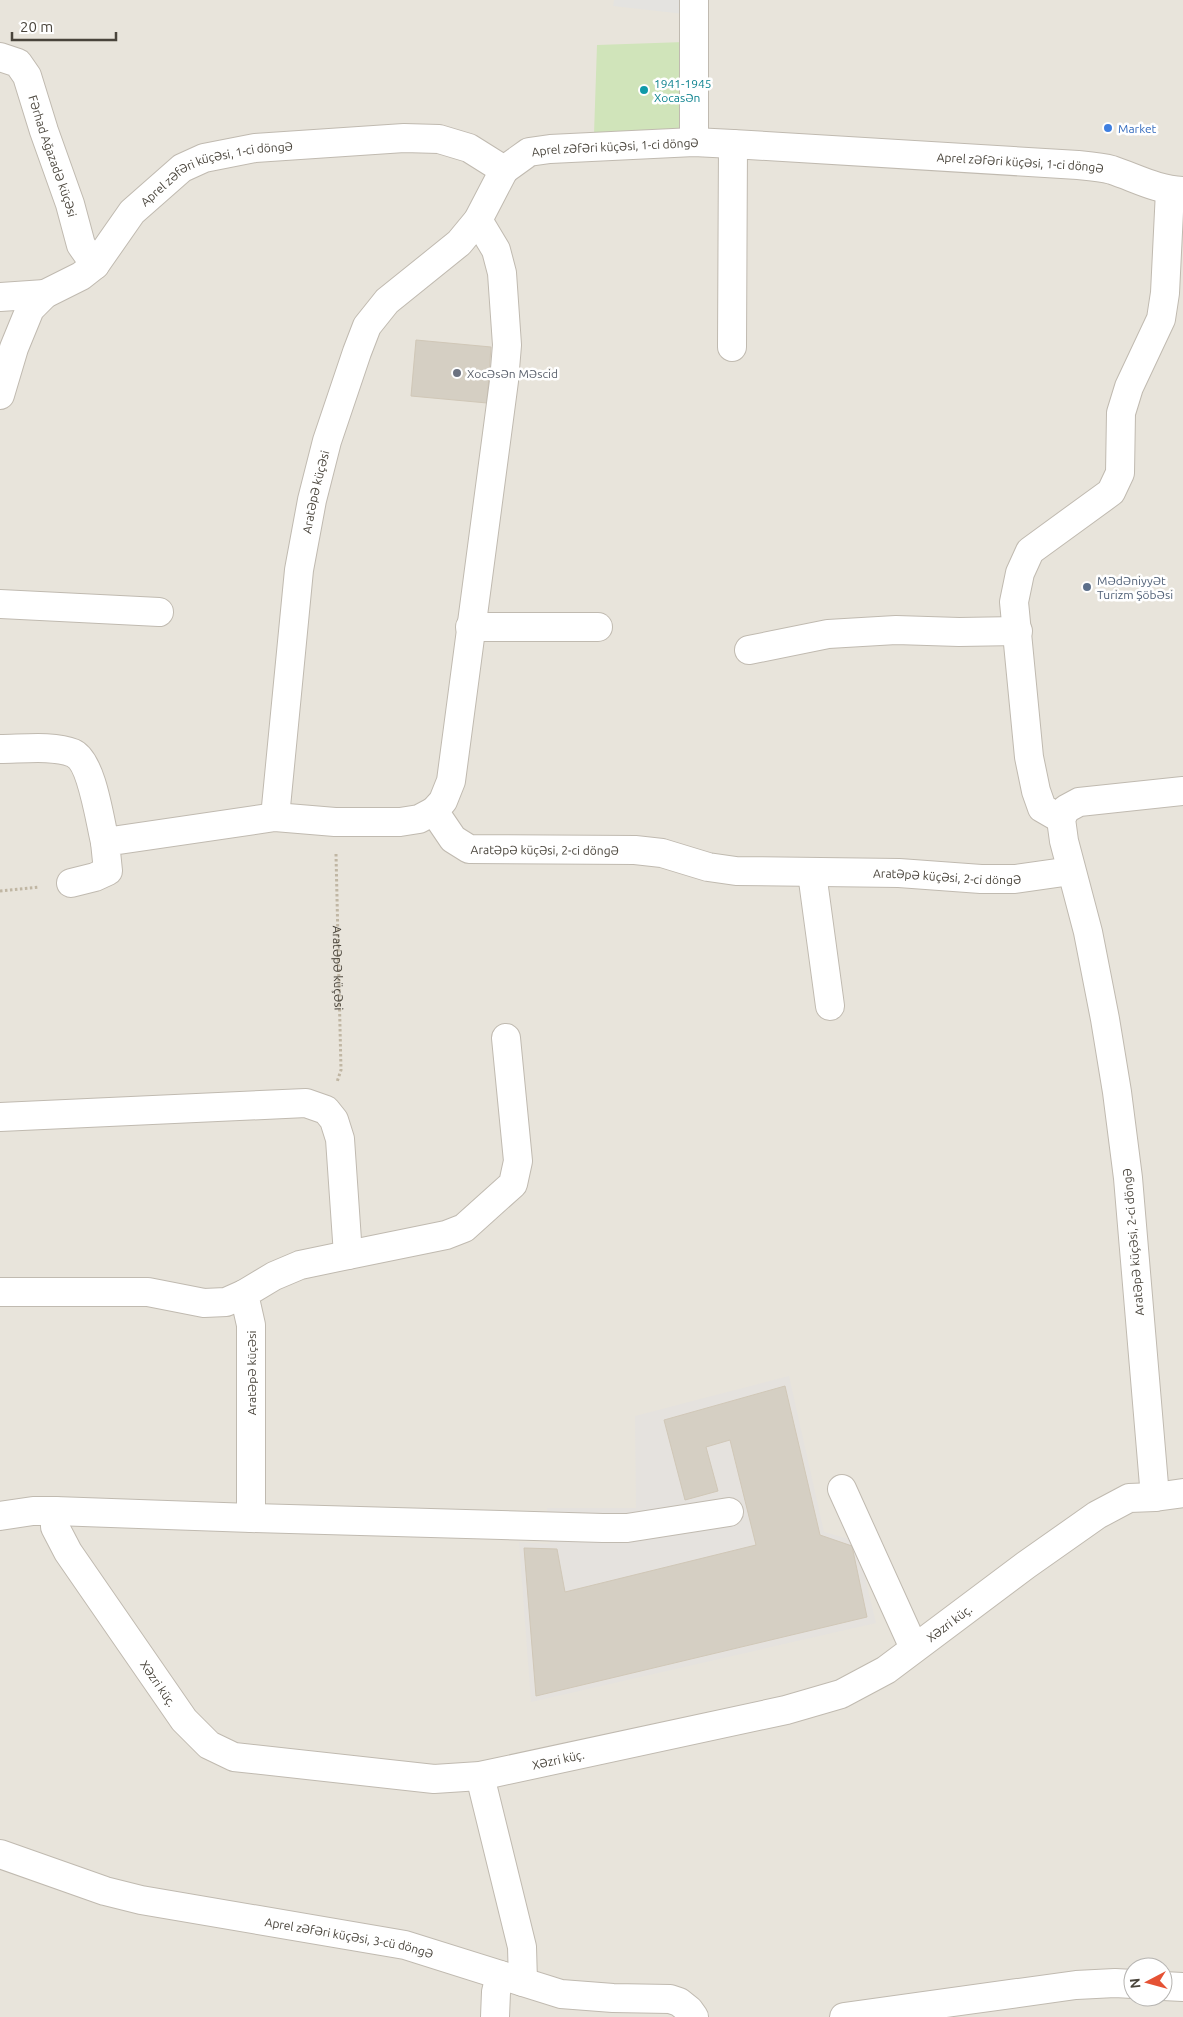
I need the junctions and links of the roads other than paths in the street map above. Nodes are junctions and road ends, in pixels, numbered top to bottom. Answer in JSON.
{"nodes":[{"id":1,"x":694,"y":0,"type":"edge"},
{"id":2,"x":0,"y":57,"type":"edge"},
{"id":3,"x":694,"y":142,"type":"junction"},
{"id":4,"x":733,"y":144,"type":"junction"},
{"id":5,"x":504,"y":170,"type":"junction"},
{"id":6,"x":1177,"y":191,"type":"edge"},
{"id":7,"x":478,"y":220,"type":"junction"},
{"id":8,"x":95,"y":265,"type":"junction"},
{"id":9,"x":45,"y":294,"type":"junction"},
{"id":10,"x":0,"y":297,"type":"edge"},
{"id":11,"x":732,"y":347,"type":"dead end"},
{"id":12,"x":0,"y":395,"type":"edge"},
{"id":13,"x":0,"y":604,"type":"edge"},
{"id":14,"x":159,"y":612,"type":"dead end"},
{"id":15,"x":470,"y":627,"type":"junction"},
{"id":16,"x":598,"y":627,"type":"dead end"},
{"id":17,"x":1018,"y":632,"type":"junction"},
{"id":18,"x":750,"y":650,"type":"dead end"},
{"id":19,"x":0,"y":749,"type":"edge"},
{"id":20,"x":1183,"y":791,"type":"edge"},
{"id":21,"x":434,"y":811,"type":"junction"},
{"id":22,"x":275,"y":817,"type":"junction"},
{"id":23,"x":1061,"y":819,"type":"junction"},
{"id":24,"x":105,"y":842,"type":"junction"},
{"id":25,"x":1071,"y":870,"type":"junction"},
{"id":26,"x":812,"y":872,"type":"junction"},
{"id":27,"x":71,"y":884,"type":"road end"},
{"id":28,"x":830,"y":1006,"type":"dead end"},
{"id":29,"x":506,"y":1038,"type":"dead end"},
{"id":30,"x":0,"y":1117,"type":"edge"},
{"id":31,"x":348,"y":1255,"type":"junction"},
{"id":32,"x":0,"y":1292,"type":"edge"},
{"id":33,"x":244,"y":1294,"type":"junction"},
{"id":34,"x":842,"y":1489,"type":"dead end"},
{"id":35,"x":1183,"y":1493,"type":"edge"},
{"id":36,"x":1155,"y":1497,"type":"junction"},
{"id":37,"x":55,"y":1511,"type":"junction"},
{"id":38,"x":729,"y":1512,"type":"dead end"},
{"id":39,"x":0,"y":1516,"type":"edge"},
{"id":40,"x":251,"y":1518,"type":"junction"},
{"id":41,"x":914,"y":1648,"type":"junction"},
{"id":42,"x":480,"y":1776,"type":"junction"},
{"id":43,"x":0,"y":1854,"type":"edge"},
{"id":44,"x":511,"y":1979,"type":"junction"},
{"id":45,"x":1123,"y":1983,"type":"edge"},
{"id":46,"x":1015,"y":2006,"type":"edge"},
{"id":47,"x":495,"y":2017,"type":"edge"},
{"id":48,"x":694,"y":2017,"type":"edge"},
{"id":49,"x":844,"y":2017,"type":"edge"}],
"edges":[{"from":1,"to":3,"type":"street"},
{"from":2,"to":8,"type":"street","name":"Fərhad Ağazadə küçəsi"},
{"from":3,"to":4,"type":"street","name":"Aprel zəfəri küçəsi, 1-ci döngə"},
{"from":3,"to":5,"type":"street","name":"Aprel zəfəri küçəsi, 1-ci döngə"},
{"from":4,"to":6,"type":"street","name":"Aprel zəfəri küçəsi, 1-ci döngə"},
{"from":4,"to":11,"type":"street"},
{"from":5,"to":7,"type":"street","name":"Aratəpə küçəsi"},
{"from":5,"to":8,"type":"street","name":"Aprel zəfəri küçəsi, 1-ci döngə"},
{"from":6,"to":17,"type":"street"},
{"from":7,"to":15,"type":"street"},
{"from":7,"to":22,"type":"street","name":"Aratəpə küçəsi"},
{"from":8,"to":9,"type":"street","name":"Aprel zəfəri küçəsi, 1-ci döngə"},
{"from":9,"to":10,"type":"street"},
{"from":9,"to":12,"type":"street","name":"Aprel zəfəri küçəsi, 1-ci döngə"},
{"from":13,"to":14,"type":"street"},
{"from":15,"to":16,"type":"street"},
{"from":15,"to":21,"type":"street"},
{"from":17,"to":18,"type":"street"},
{"from":17,"to":23,"type":"street"},
{"from":19,"to":24,"type":"street"},
{"from":20,"to":23,"type":"street"},
{"from":21,"to":22,"type":"street"},
{"from":21,"to":26,"type":"street","name":"Aratəpə küçəsi, 2-ci döngə"},
{"from":22,"to":24,"type":"street"},
{"from":23,"to":25,"type":"street","name":"Aratəpə küçəsi, 2-ci döngə"},
{"from":24,"to":27,"type":"street"},
{"from":25,"to":26,"type":"street","name":"Aratəpə küçəsi, 2-ci döngə"},
{"from":25,"to":36,"type":"street","name":"Aratəpə küçəsi, 2-ci döngə"},
{"from":26,"to":28,"type":"street"},
{"from":29,"to":31,"type":"street"},
{"from":30,"to":31,"type":"street"},
{"from":31,"to":33,"type":"street"},
{"from":32,"to":33,"type":"street"},
{"from":33,"to":40,"type":"street","name":"Aratəpə küçəsi"},
{"from":34,"to":41,"type":"street"},
{"from":35,"to":36,"type":"street","name":"Xəzri küç."},
{"from":36,"to":41,"type":"street","name":"Xəzri küç."},
{"from":37,"to":39,"type":"street"},
{"from":37,"to":40,"type":"street"},
{"from":37,"to":42,"type":"street","name":"Xəzri küç."},
{"from":38,"to":40,"type":"street"},
{"from":41,"to":42,"type":"street","name":"Xəzri küç."},
{"from":42,"to":44,"type":"street"},
{"from":43,"to":44,"type":"street","name":"Aprel zəfəri küçəsi, 3-cü döngə"},
{"from":44,"to":47,"type":"street"},
{"from":44,"to":48,"type":"street","name":"Aprel zəfəri küçəsi, 3-cü döngə"},
{"from":45,"to":46,"type":"street"},
{"from":46,"to":49,"type":"street"}]}
